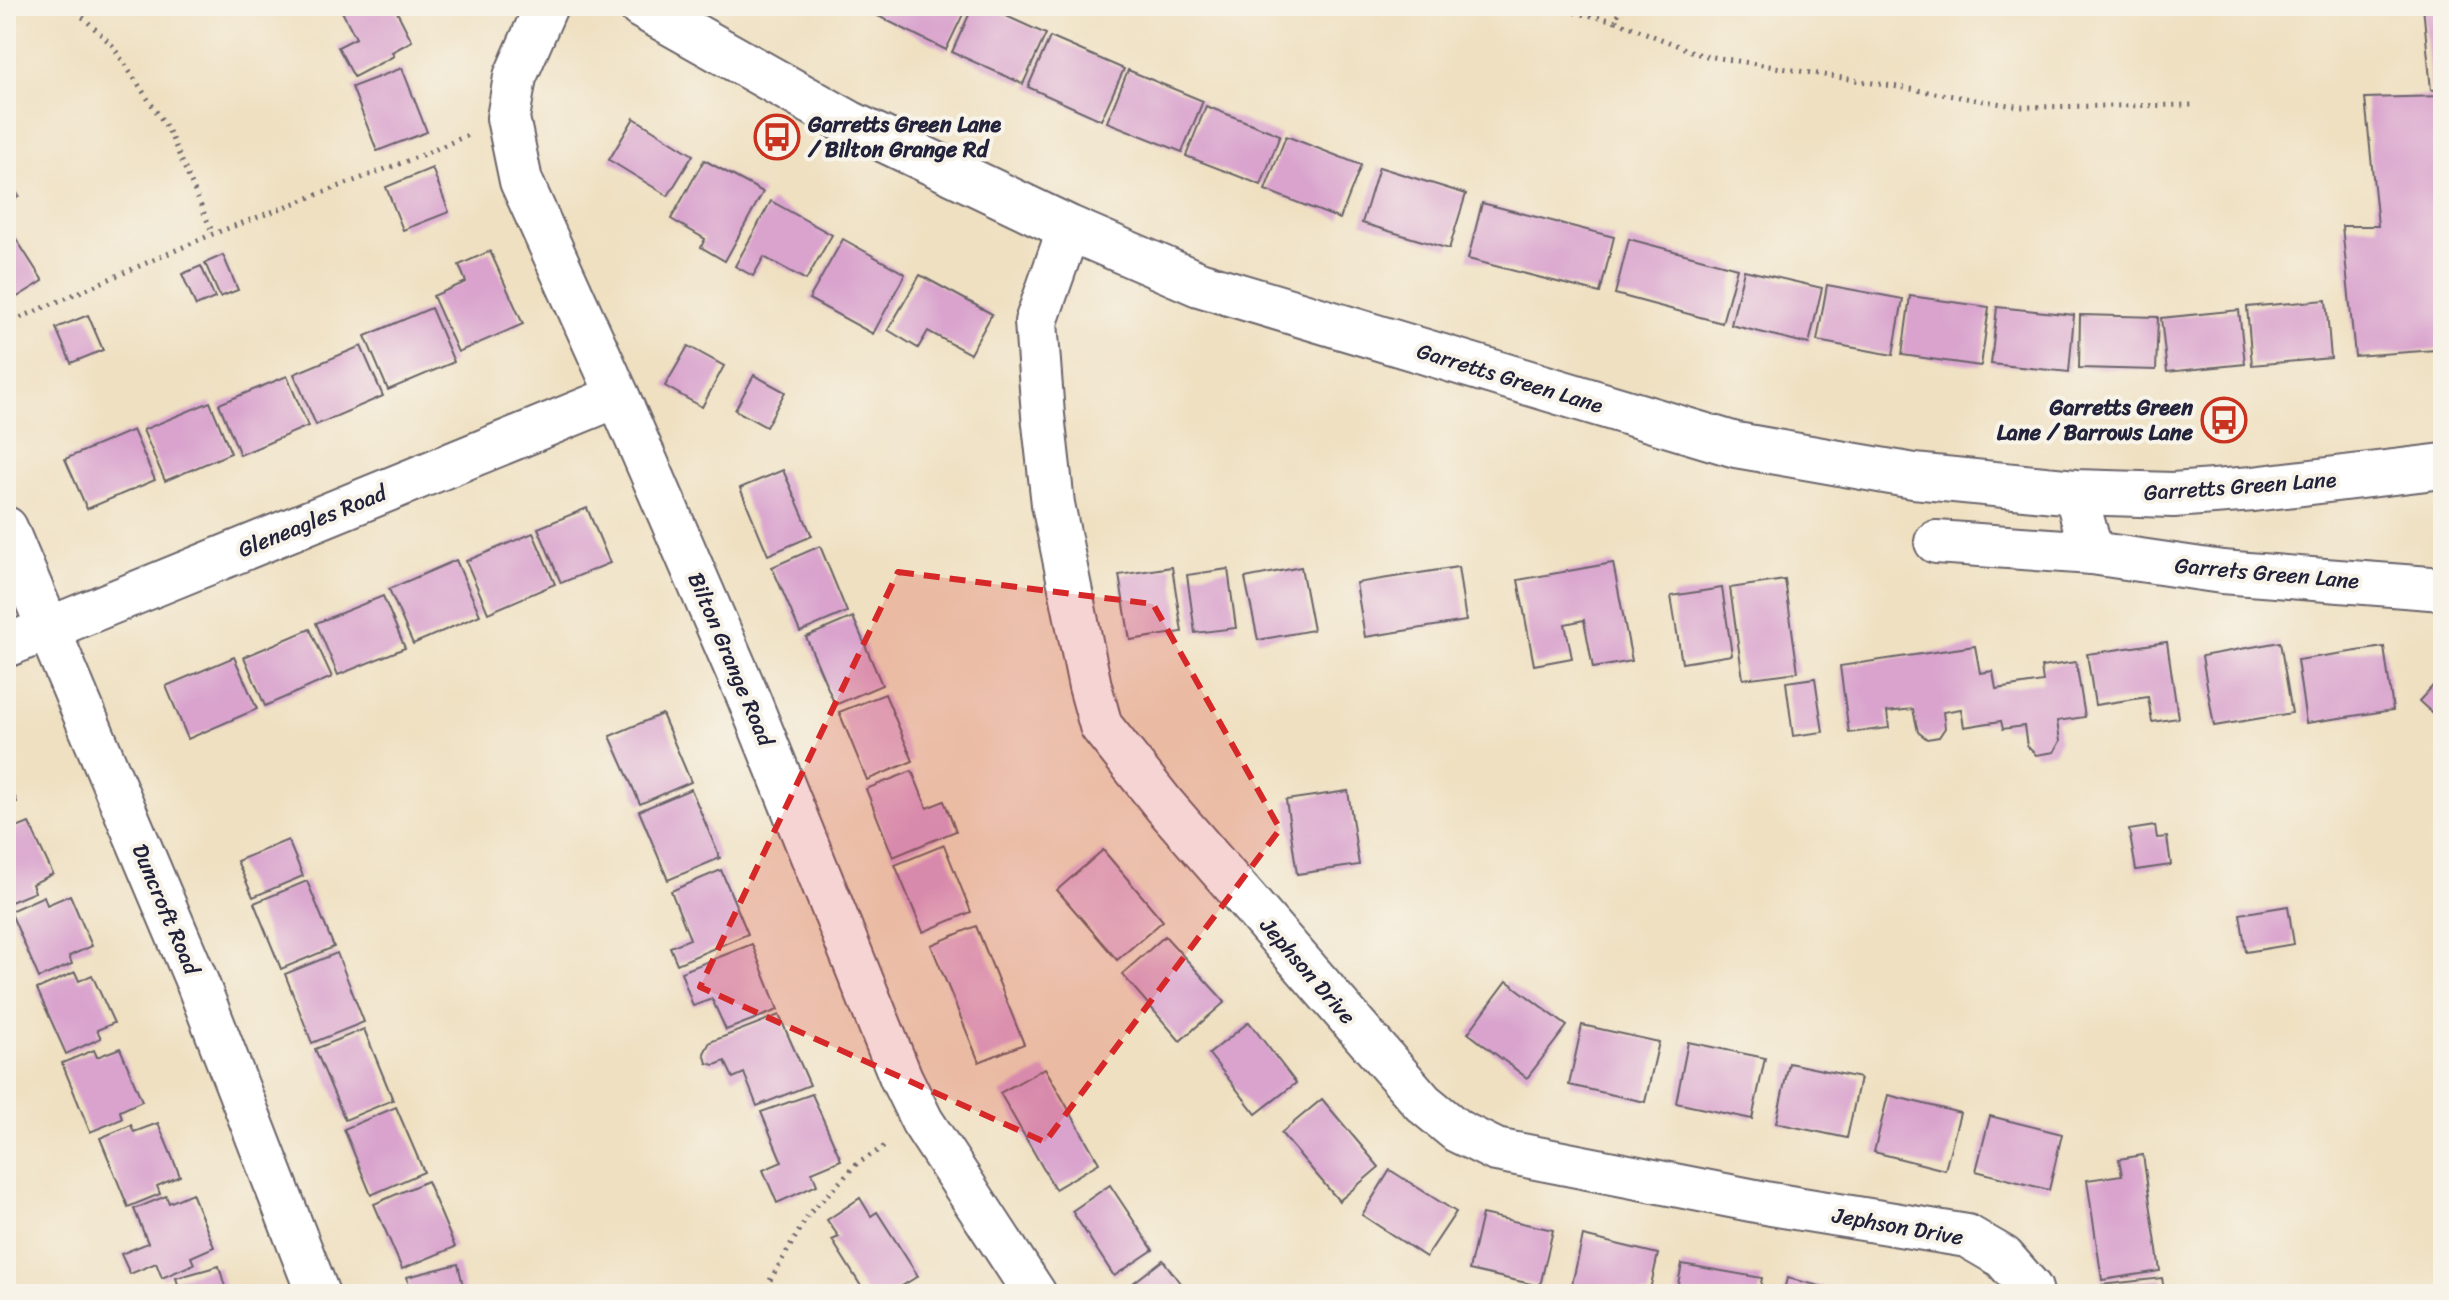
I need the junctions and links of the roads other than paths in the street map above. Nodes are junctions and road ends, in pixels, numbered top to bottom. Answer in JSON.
{"nodes":[{"id":1,"x":546,"y":6,"type":"edge"},
{"id":2,"x":641,"y":6,"type":"edge"},
{"id":3,"x":1069,"y":228,"type":"junction"},
{"id":4,"x":618,"y":396,"type":"junction"},
{"id":5,"x":2443,"y":466,"type":"edge"},
{"id":6,"x":2075,"y":492,"type":"junction"},
{"id":7,"x":6,"y":528,"type":"edge"},
{"id":8,"x":1936,"y":542,"type":"dead end"},
{"id":9,"x":2092,"y":553,"type":"junction"},
{"id":10,"x":2443,"y":589,"type":"edge"},
{"id":11,"x":48,"y":629,"type":"junction"},
{"id":12,"x":6,"y":646,"type":"edge"},
{"id":13,"x":318,"y":1294,"type":"edge"},
{"id":14,"x":1035,"y":1294,"type":"edge"},
{"id":15,"x":2032,"y":1294,"type":"edge"}],
"edges":[{"from":1,"to":4,"type":"street","name":"Bilton Grange Road"},
{"from":2,"to":3,"type":"street","name":"Garretts Green Lane"},
{"from":3,"to":6,"type":"street","name":"Garretts Green Lane"},
{"from":3,"to":15,"type":"street","name":"Jephson Drive"},
{"from":4,"to":11,"type":"street","name":"Gleneagles Road"},
{"from":4,"to":14,"type":"street","name":"Bilton Grange Road"},
{"from":5,"to":6,"type":"street","name":"Garretts Green Lane"},
{"from":6,"to":9,"type":"street"},
{"from":7,"to":11,"type":"street","name":"Duncroft Road"},
{"from":8,"to":9,"type":"street","name":"Garrets Green Lane"},
{"from":9,"to":10,"type":"street","name":"Garrets Green Lane"},
{"from":11,"to":12,"type":"street","name":"Gleneagles Road"},
{"from":11,"to":13,"type":"street","name":"Duncroft Road"}]}
